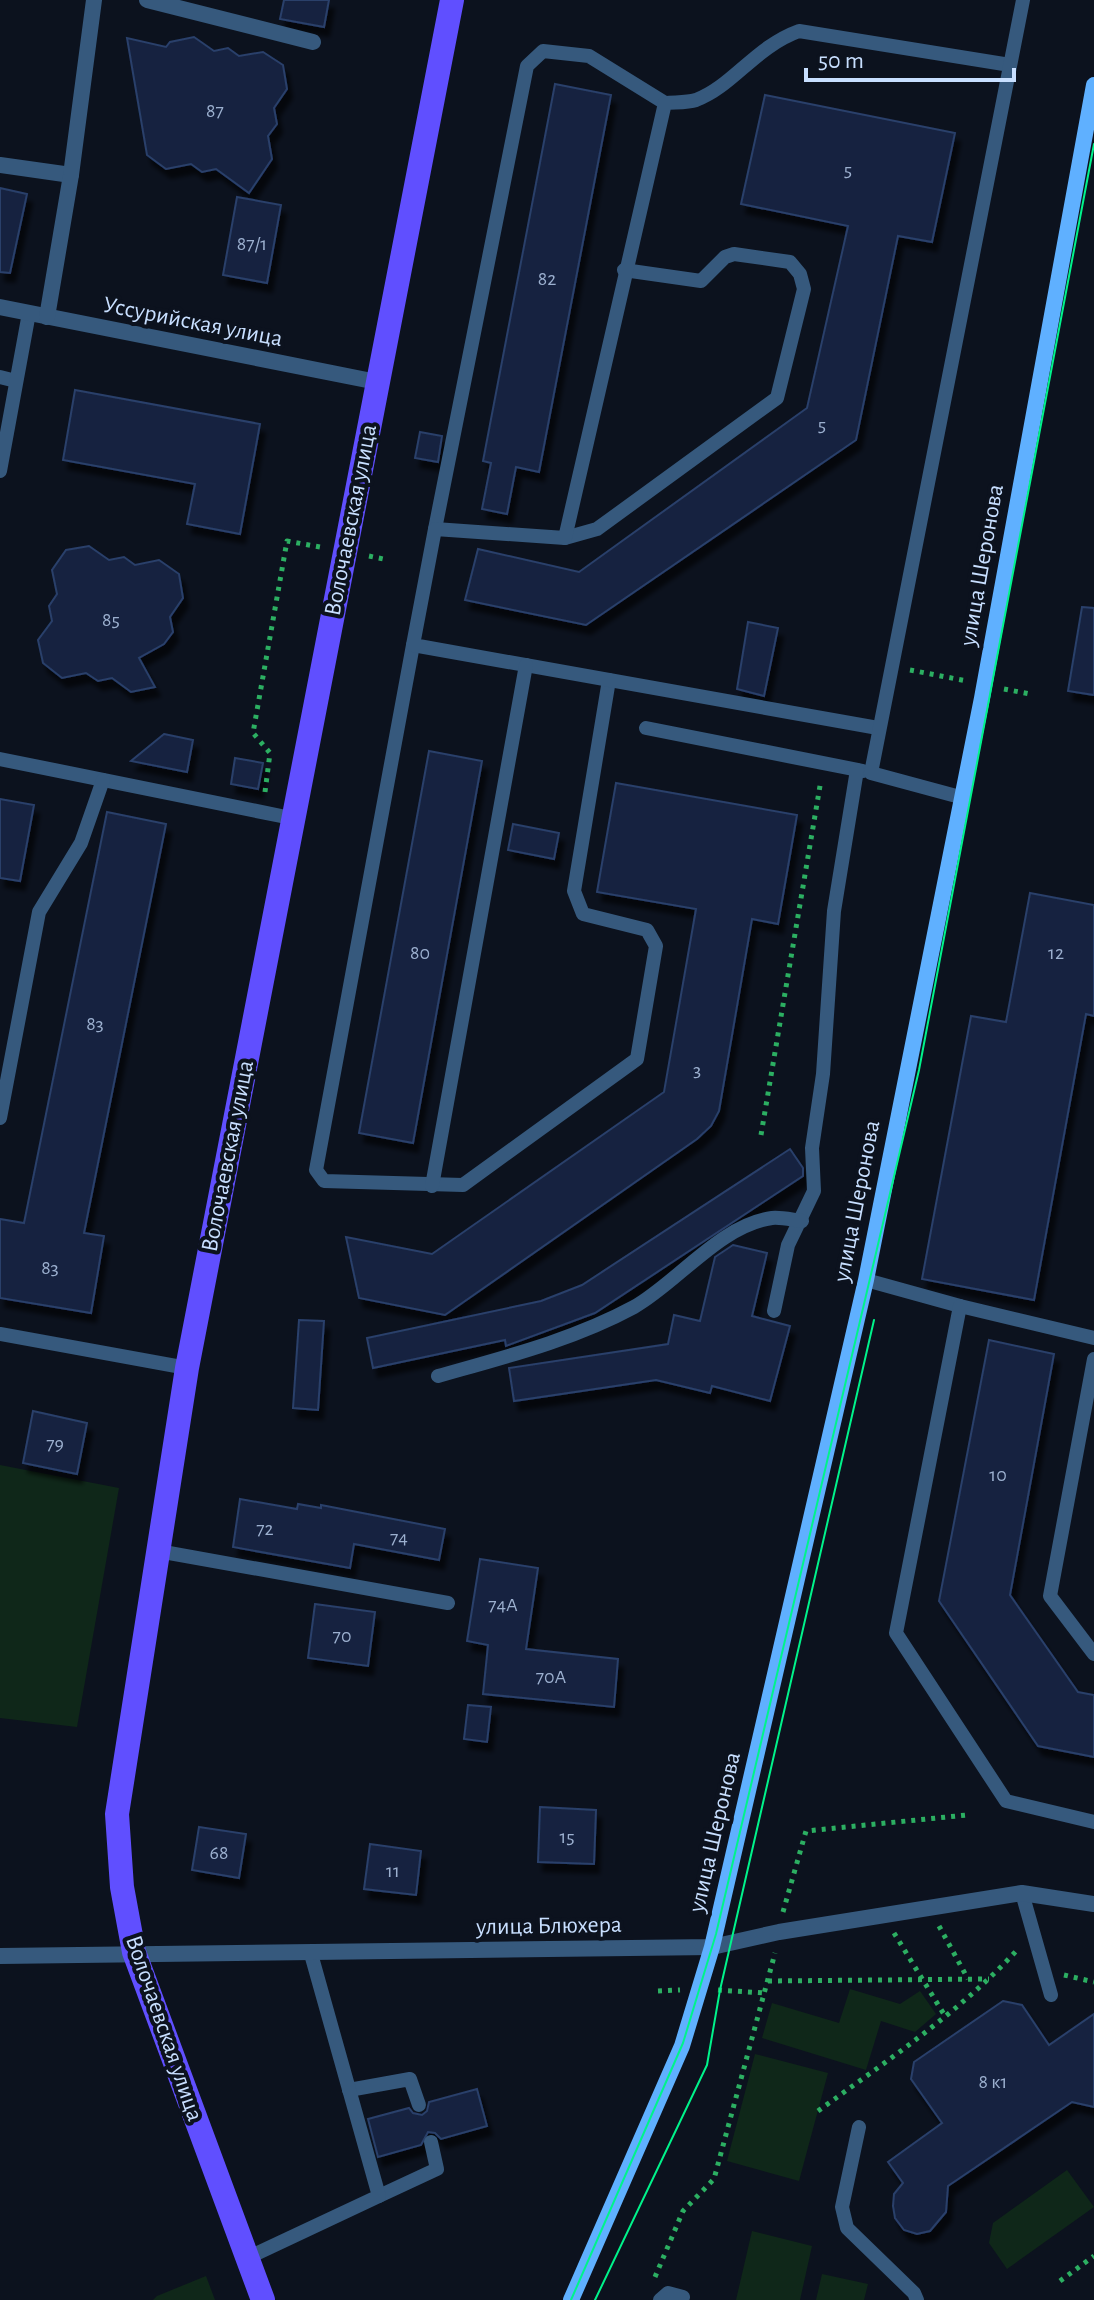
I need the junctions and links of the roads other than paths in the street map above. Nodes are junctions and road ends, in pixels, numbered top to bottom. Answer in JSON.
{"nodes":[{"id":1,"x":94,"y":0,"type":"edge"},
{"id":2,"x":147,"y":0,"type":"edge"},
{"id":3,"x":452,"y":0,"type":"edge"},
{"id":4,"x":1023,"y":0,"type":"edge"},
{"id":5,"x":313,"y":42,"type":"dead end"},
{"id":6,"x":1010,"y":65,"type":"junction"},
{"id":7,"x":1094,"y":85,"type":"edge"},
{"id":8,"x":665,"y":103,"type":"junction"},
{"id":9,"x":0,"y":165,"type":"edge"},
{"id":10,"x":71,"y":175,"type":"junction"},
{"id":11,"x":624,"y":270,"type":"junction"},
{"id":12,"x":0,"y":307,"type":"edge"},
{"id":13,"x":29,"y":313,"type":"junction"},
{"id":14,"x":47,"y":317,"type":"junction"},
{"id":15,"x":0,"y":377,"type":"edge"},
{"id":16,"x":16,"y":381,"type":"junction"},
{"id":17,"x":377,"y":382,"type":"junction"},
{"id":18,"x":0,"y":471,"type":"edge"},
{"id":19,"x":435,"y":529,"type":"junction"},
{"id":20,"x":565,"y":538,"type":"junction"},
{"id":21,"x":413,"y":645,"type":"junction"},
{"id":22,"x":526,"y":665,"type":"junction"},
{"id":23,"x":609,"y":680,"type":"junction"},
{"id":24,"x":646,"y":728,"type":"dead end"},
{"id":25,"x":878,"y":728,"type":"junction"},
{"id":26,"x":0,"y":759,"type":"edge"},
{"id":27,"x":864,"y":771,"type":"junction"},
{"id":28,"x":103,"y":780,"type":"junction"},
{"id":29,"x":960,"y":797,"type":"junction"},
{"id":30,"x":291,"y":818,"type":"junction"},
{"id":31,"x":0,"y":1118,"type":"edge"},
{"id":32,"x":432,"y":1186,"type":"junction"},
{"id":33,"x":802,"y":1221,"type":"junction"},
{"id":34,"x":866,"y":1280,"type":"junction"},
{"id":35,"x":960,"y":1306,"type":"junction"},
{"id":36,"x":774,"y":1311,"type":"dead end"},
{"id":37,"x":0,"y":1334,"type":"edge"},
{"id":38,"x":1094,"y":1338,"type":"edge"},
{"id":39,"x":1094,"y":1359,"type":"edge"},
{"id":40,"x":187,"y":1368,"type":"junction"},
{"id":41,"x":438,"y":1376,"type":"dead end"},
{"id":42,"x":158,"y":1551,"type":"junction"},
{"id":43,"x":448,"y":1603,"type":"dead end"},
{"id":44,"x":1094,"y":1654,"type":"edge"},
{"id":45,"x":1094,"y":1822,"type":"edge"},
{"id":46,"x":1022,"y":1893,"type":"junction"},
{"id":47,"x":1094,"y":1904,"type":"edge"},
{"id":48,"x":712,"y":1947,"type":"junction"},
{"id":49,"x":134,"y":1952,"type":"junction"},
{"id":50,"x":311,"y":1954,"type":"junction"},
{"id":51,"x":0,"y":1956,"type":"edge"},
{"id":52,"x":1051,"y":1995,"type":"dead end"},
{"id":53,"x":349,"y":2090,"type":"junction"},
{"id":54,"x":419,"y":2105,"type":"dead end"},
{"id":55,"x":859,"y":2127,"type":"dead end"},
{"id":56,"x":431,"y":2142,"type":"dead end"},
{"id":57,"x":379,"y":2196,"type":"junction"},
{"id":58,"x":247,"y":2258,"type":"junction"},
{"id":59,"x":683,"y":2297,"type":"dead end"},
{"id":60,"x":263,"y":2300,"type":"edge"},
{"id":61,"x":571,"y":2300,"type":"edge"},
{"id":62,"x":660,"y":2300,"type":"edge"},
{"id":63,"x":917,"y":2300,"type":"edge"}],
"edges":[{"from":1,"to":10,"type":"street"},
{"from":2,"to":5,"type":"street"},
{"from":3,"to":17,"type":"main road","name":"Волочаевская улица"},
{"from":4,"to":6,"type":"lane"},
{"from":6,"to":8,"type":"lane"},
{"from":6,"to":25,"type":"lane"},
{"from":7,"to":29,"type":"main road","name":"улица Шеронова"},
{"from":8,"to":11,"type":"lane"},
{"from":8,"to":19,"type":"lane"},
{"from":9,"to":10,"type":"street"},
{"from":10,"to":14,"type":"street"},
{"from":11,"to":20,"type":"lane"},
{"from":11,"to":20,"type":"lane"},
{"from":12,"to":13,"type":"street","name":"Уссурийская улица"},
{"from":13,"to":14,"type":"street","name":"Уссурийская улица"},
{"from":13,"to":16,"type":"lane"},
{"from":14,"to":17,"type":"street","name":"Уссурийская улица"},
{"from":15,"to":16,"type":"lane"},
{"from":16,"to":18,"type":"lane"},
{"from":17,"to":30,"type":"main road","name":"Волочаевская улица"},
{"from":19,"to":20,"type":"lane"},
{"from":19,"to":21,"type":"lane"},
{"from":21,"to":22,"type":"lane"},
{"from":21,"to":32,"type":"lane"},
{"from":22,"to":23,"type":"lane"},
{"from":22,"to":32,"type":"lane"},
{"from":23,"to":25,"type":"lane"},
{"from":23,"to":32,"type":"lane"},
{"from":24,"to":27,"type":"lane"},
{"from":25,"to":27,"type":"lane"},
{"from":26,"to":28,"type":"lane"},
{"from":27,"to":29,"type":"lane"},
{"from":27,"to":33,"type":"lane"},
{"from":28,"to":30,"type":"lane"},
{"from":28,"to":31,"type":"lane"},
{"from":29,"to":34,"type":"main road","name":"улица Шеронова"},
{"from":30,"to":40,"type":"main road","name":"Волочаевская улица"},
{"from":33,"to":36,"type":"lane"},
{"from":33,"to":41,"type":"lane"},
{"from":34,"to":35,"type":"lane"},
{"from":34,"to":48,"type":"main road","name":"улица Шеронова"},
{"from":35,"to":38,"type":"lane"},
{"from":35,"to":45,"type":"lane"},
{"from":37,"to":40,"type":"lane"},
{"from":39,"to":44,"type":"lane"},
{"from":40,"to":42,"type":"main road","name":"Волочаевская улица"},
{"from":42,"to":43,"type":"lane"},
{"from":42,"to":49,"type":"main road","name":"Волочаевская улица"},
{"from":46,"to":47,"type":"street","name":"улица Блюхера"},
{"from":46,"to":48,"type":"street","name":"улица Блюхера"},
{"from":46,"to":52,"type":"lane"},
{"from":48,"to":50,"type":"street","name":"улица Блюхера"},
{"from":48,"to":61,"type":"main road","name":"улица Шеронова"},
{"from":49,"to":50,"type":"street","name":"улица Блюхера"},
{"from":49,"to":51,"type":"street","name":"улица Блюхера"},
{"from":49,"to":58,"type":"main road","name":"Волочаевская улица"},
{"from":50,"to":53,"type":"lane"},
{"from":53,"to":54,"type":"lane"},
{"from":53,"to":57,"type":"lane"},
{"from":55,"to":63,"type":"lane"},
{"from":56,"to":57,"type":"lane"},
{"from":57,"to":58,"type":"lane"},
{"from":58,"to":60,"type":"main road","name":"Волочаевская улица"},
{"from":59,"to":62,"type":"lane"}]}
